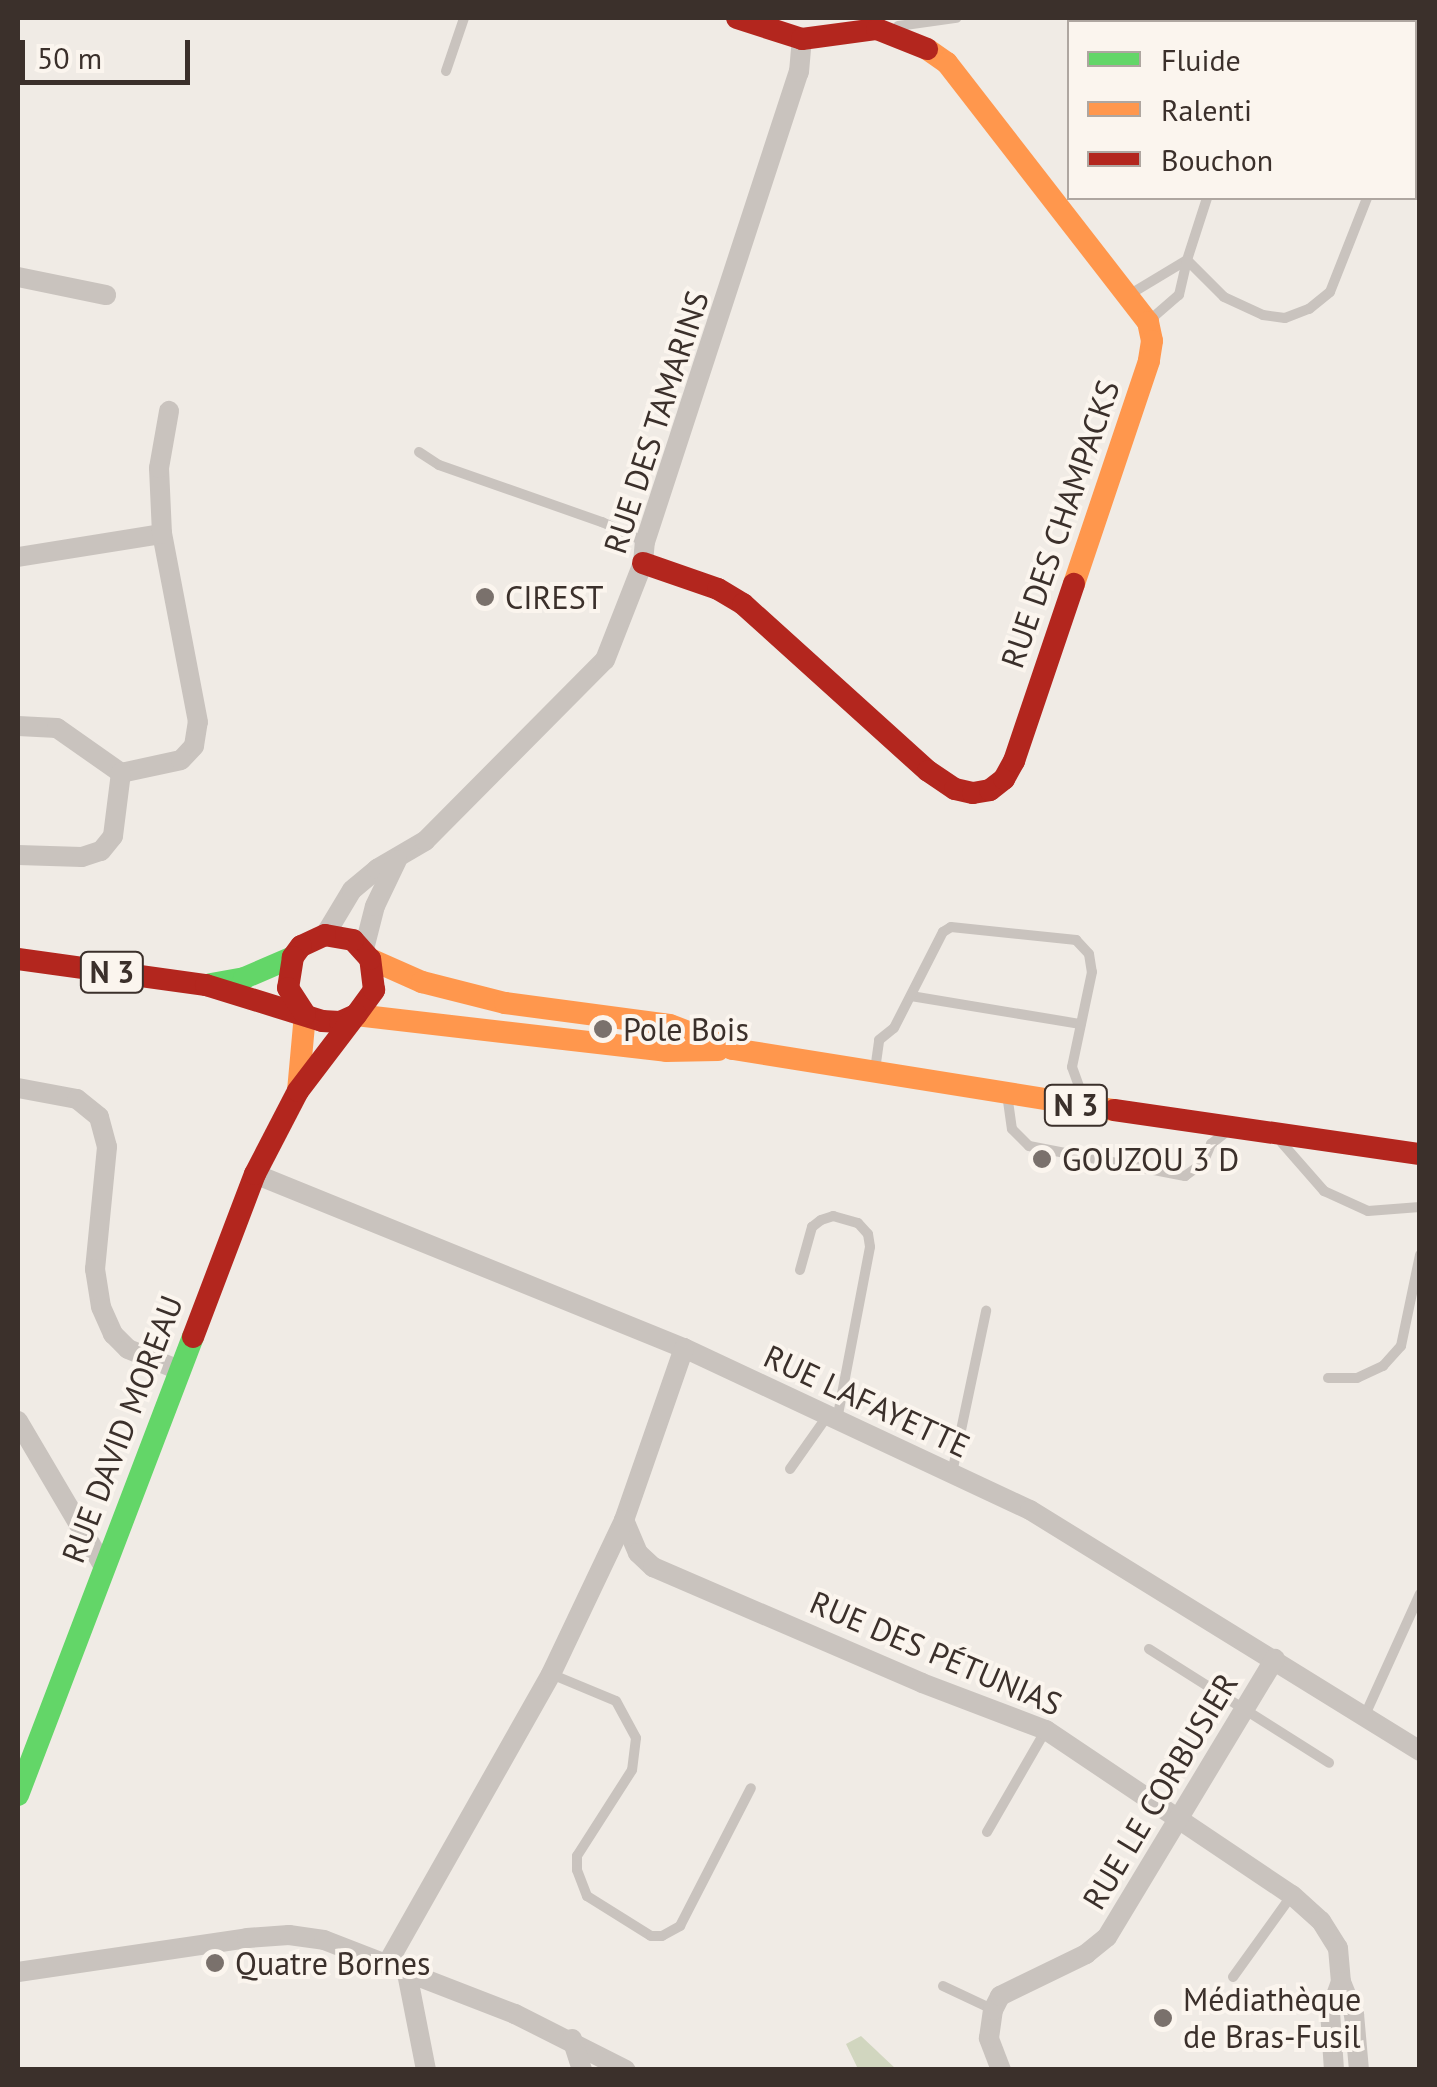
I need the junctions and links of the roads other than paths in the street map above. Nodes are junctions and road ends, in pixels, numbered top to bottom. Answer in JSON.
{"nodes":[{"id":1,"x":464,"y":18,"type":"edge"},
{"id":2,"x":737,"y":18,"type":"edge"},
{"id":3,"x":956,"y":18,"type":"edge"},
{"id":4,"x":877,"y":28,"type":"junction"},
{"id":5,"x":802,"y":39,"type":"junction"},
{"id":6,"x":446,"y":71,"type":"dead end"},
{"id":7,"x":1206,"y":200,"type":"edge"},
{"id":8,"x":1366,"y":200,"type":"edge"},
{"id":9,"x":1187,"y":260,"type":"junction"},
{"id":10,"x":18,"y":278,"type":"edge"},
{"id":11,"x":106,"y":295,"type":"dead end"},
{"id":12,"x":1126,"y":296,"type":"junction"},
{"id":13,"x":1148,"y":322,"type":"junction"},
{"id":14,"x":169,"y":411,"type":"dead end"},
{"id":15,"x":419,"y":452,"type":"dead end"},
{"id":16,"x":162,"y":534,"type":"junction"},
{"id":17,"x":644,"y":552,"type":"junction"},
{"id":18,"x":18,"y":557,"type":"edge"},
{"id":19,"x":18,"y":726,"type":"edge"},
{"id":20,"x":121,"y":773,"type":"junction"},
{"id":21,"x":18,"y":855,"type":"edge"},
{"id":22,"x":397,"y":860,"type":"junction"},
{"id":23,"x":325,"y":935,"type":"junction"},
{"id":24,"x":367,"y":954,"type":"junction"},
{"id":25,"x":293,"y":957,"type":"junction"},
{"id":26,"x":18,"y":959,"type":"edge"},
{"id":27,"x":206,"y":985,"type":"junction"},
{"id":28,"x":911,"y":996,"type":"junction"},
{"id":29,"x":506,"y":1003,"type":"junction"},
{"id":30,"x":305,"y":1014,"type":"junction"},
{"id":31,"x":356,"y":1015,"type":"junction"},
{"id":32,"x":429,"y":1020,"type":"junction"},
{"id":33,"x":1082,"y":1024,"type":"junction"},
{"id":34,"x":733,"y":1049,"type":"junction"},
{"id":35,"x":875,"y":1074,"type":"junction"},
{"id":36,"x":18,"y":1088,"type":"edge"},
{"id":37,"x":298,"y":1090,"type":"junction"},
{"id":38,"x":1006,"y":1095,"type":"junction"},
{"id":39,"x":1086,"y":1106,"type":"junction"},
{"id":40,"x":1232,"y":1128,"type":"junction"},
{"id":41,"x":1276,"y":1134,"type":"junction"},
{"id":42,"x":1420,"y":1154,"type":"edge"},
{"id":43,"x":254,"y":1174,"type":"junction"},
{"id":44,"x":1420,"y":1208,"type":"edge"},
{"id":45,"x":1420,"y":1255,"type":"edge"},
{"id":46,"x":800,"y":1270,"type":"dead end"},
{"id":47,"x":986,"y":1311,"type":"dead end"},
{"id":48,"x":684,"y":1348,"type":"junction"},
{"id":49,"x":180,"y":1370,"type":"junction"},
{"id":50,"x":1328,"y":1378,"type":"dead end"},
{"id":51,"x":833,"y":1417,"type":"junction"},
{"id":52,"x":18,"y":1422,"type":"edge"},
{"id":53,"x":790,"y":1468,"type":"dead end"},
{"id":54,"x":952,"y":1473,"type":"junction"},
{"id":55,"x":624,"y":1520,"type":"junction"},
{"id":56,"x":104,"y":1566,"type":"junction"},
{"id":57,"x":1420,"y":1594,"type":"edge"},
{"id":58,"x":1149,"y":1650,"type":"dead end"},
{"id":59,"x":1275,"y":1659,"type":"junction"},
{"id":60,"x":551,"y":1674,"type":"junction"},
{"id":61,"x":1245,"y":1709,"type":"junction"},
{"id":62,"x":1365,"y":1715,"type":"junction"},
{"id":63,"x":1046,"y":1730,"type":"junction"},
{"id":64,"x":1420,"y":1751,"type":"edge"},
{"id":65,"x":1329,"y":1763,"type":"dead end"},
{"id":66,"x":751,"y":1788,"type":"dead end"},
{"id":67,"x":18,"y":1795,"type":"edge"},
{"id":68,"x":1180,"y":1817,"type":"junction"},
{"id":69,"x":987,"y":1832,"type":"dead end"},
{"id":70,"x":1292,"y":1895,"type":"junction"},
{"id":71,"x":386,"y":1964,"type":"junction"},
{"id":72,"x":18,"y":1972,"type":"edge"},
{"id":73,"x":407,"y":1973,"type":"junction"},
{"id":74,"x":1233,"y":1977,"type":"dead end"},
{"id":75,"x":1341,"y":1982,"type":"junction"},
{"id":76,"x":943,"y":1986,"type":"dead end"},
{"id":77,"x":993,"y":2010,"type":"junction"},
{"id":78,"x":572,"y":2039,"type":"junction"},
{"id":79,"x":426,"y":2070,"type":"edge"},
{"id":80,"x":582,"y":2070,"type":"edge"},
{"id":81,"x":626,"y":2070,"type":"edge"},
{"id":82,"x":1001,"y":2070,"type":"edge"},
{"id":83,"x":1334,"y":2070,"type":"edge"},
{"id":84,"x":1359,"y":2070,"type":"edge"}],
"edges":[{"from":1,"to":6,"type":"lane"},
{"from":2,"to":5,"type":"street"},
{"from":3,"to":4,"type":"lane"},
{"from":4,"to":5,"type":"street"},
{"from":4,"to":12,"type":"street"},
{"from":5,"to":17,"type":"street","name":"RUE DES TAMARINS"},
{"from":7,"to":9,"type":"lane"},
{"from":8,"to":9,"type":"lane"},
{"from":9,"to":12,"type":"lane"},
{"from":9,"to":13,"type":"lane"},
{"from":10,"to":11,"type":"street"},
{"from":12,"to":13,"type":"street"},
{"from":13,"to":17,"type":"street","name":"RUE DES CHAMPACKS"},
{"from":14,"to":16,"type":"street"},
{"from":15,"to":17,"type":"lane"},
{"from":16,"to":18,"type":"street"},
{"from":16,"to":20,"type":"street"},
{"from":17,"to":22,"type":"street","name":"RUE DES TAMARINS"},
{"from":19,"to":20,"type":"street"},
{"from":20,"to":21,"type":"street"},
{"from":22,"to":23,"type":"street","name":"RUE DES TAMARINS"},
{"from":22,"to":24,"type":"street","name":"RUE DES TAMARINS"},
{"from":23,"to":24,"type":"street"},
{"from":23,"to":25,"type":"street"},
{"from":24,"to":29,"type":"street","number":"N 3"},
{"from":24,"to":31,"type":"street"},
{"from":25,"to":27,"type":"street","number":"N 3"},
{"from":25,"to":30,"type":"street"},
{"from":26,"to":27,"type":"street","number":"N 3"},
{"from":27,"to":30,"type":"street","number":"N 3"},
{"from":28,"to":33,"type":"lane"},
{"from":28,"to":33,"type":"lane"},
{"from":28,"to":35,"type":"lane"},
{"from":29,"to":32,"type":"lane"},
{"from":29,"to":34,"type":"street","number":"N 3"},
{"from":30,"to":31,"type":"street"},
{"from":30,"to":37,"type":"street","name":"RUE DAVID MOREAU"},
{"from":31,"to":32,"type":"street","number":"N 3"},
{"from":31,"to":37,"type":"street","name":"RUE DAVID MOREAU"},
{"from":32,"to":34,"type":"street","number":"N 3"},
{"from":33,"to":39,"type":"lane"},
{"from":34,"to":35,"type":"street","number":"N 3"},
{"from":35,"to":38,"type":"street","number":"N 3"},
{"from":36,"to":49,"type":"street"},
{"from":37,"to":43,"type":"street","name":"RUE DAVID MOREAU"},
{"from":38,"to":39,"type":"street","number":"N 3"},
{"from":38,"to":40,"type":"lane"},
{"from":39,"to":40,"type":"street","number":"N 3"},
{"from":40,"to":41,"type":"street","number":"N 3"},
{"from":41,"to":42,"type":"street","number":"N 3"},
{"from":41,"to":44,"type":"lane"},
{"from":43,"to":48,"type":"street","name":"RUE LAFAYETTE"},
{"from":43,"to":49,"type":"street","name":"RUE DAVID MOREAU"},
{"from":45,"to":50,"type":"lane"},
{"from":46,"to":51,"type":"lane"},
{"from":47,"to":54,"type":"lane"},
{"from":48,"to":51,"type":"street","name":"RUE LAFAYETTE"},
{"from":48,"to":55,"type":"street"},
{"from":49,"to":56,"type":"street","name":"RUE DAVID MOREAU"},
{"from":51,"to":53,"type":"lane"},
{"from":51,"to":54,"type":"street","name":"RUE LAFAYETTE"},
{"from":52,"to":56,"type":"street"},
{"from":54,"to":59,"type":"street","name":"RUE LAFAYETTE"},
{"from":55,"to":60,"type":"street"},
{"from":55,"to":63,"type":"street","name":"RUE DES PÉTUNIAS"},
{"from":56,"to":67,"type":"street","name":"RUE DAVID MOREAU"},
{"from":57,"to":62,"type":"lane"},
{"from":58,"to":61,"type":"lane"},
{"from":59,"to":61,"type":"street","name":"RUE LE CORBUSIER"},
{"from":59,"to":62,"type":"street","name":"RUE LAFAYETTE"},
{"from":60,"to":66,"type":"lane"},
{"from":60,"to":71,"type":"street"},
{"from":61,"to":65,"type":"lane"},
{"from":61,"to":68,"type":"street","name":"RUE LE CORBUSIER"},
{"from":62,"to":64,"type":"street","name":"RUE LAFAYETTE"},
{"from":63,"to":68,"type":"street","name":"RUE DES PÉTUNIAS"},
{"from":63,"to":69,"type":"lane"},
{"from":68,"to":70,"type":"street","name":"RUE DES PÉTUNIAS"},
{"from":68,"to":77,"type":"street","name":"RUE LE CORBUSIER"},
{"from":70,"to":74,"type":"lane"},
{"from":70,"to":75,"type":"street","name":"RUE DES PÉTUNIAS"},
{"from":71,"to":72,"type":"street"},
{"from":71,"to":73,"type":"street"},
{"from":73,"to":78,"type":"street"},
{"from":73,"to":79,"type":"street"},
{"from":75,"to":83,"type":"street","name":"RUE DES PÉTUNIAS"},
{"from":75,"to":84,"type":"street","name":"RUE DES PÉTUNIAS"},
{"from":76,"to":77,"type":"lane"},
{"from":77,"to":82,"type":"street"},
{"from":78,"to":80,"type":"street"},
{"from":78,"to":81,"type":"street"}]}
